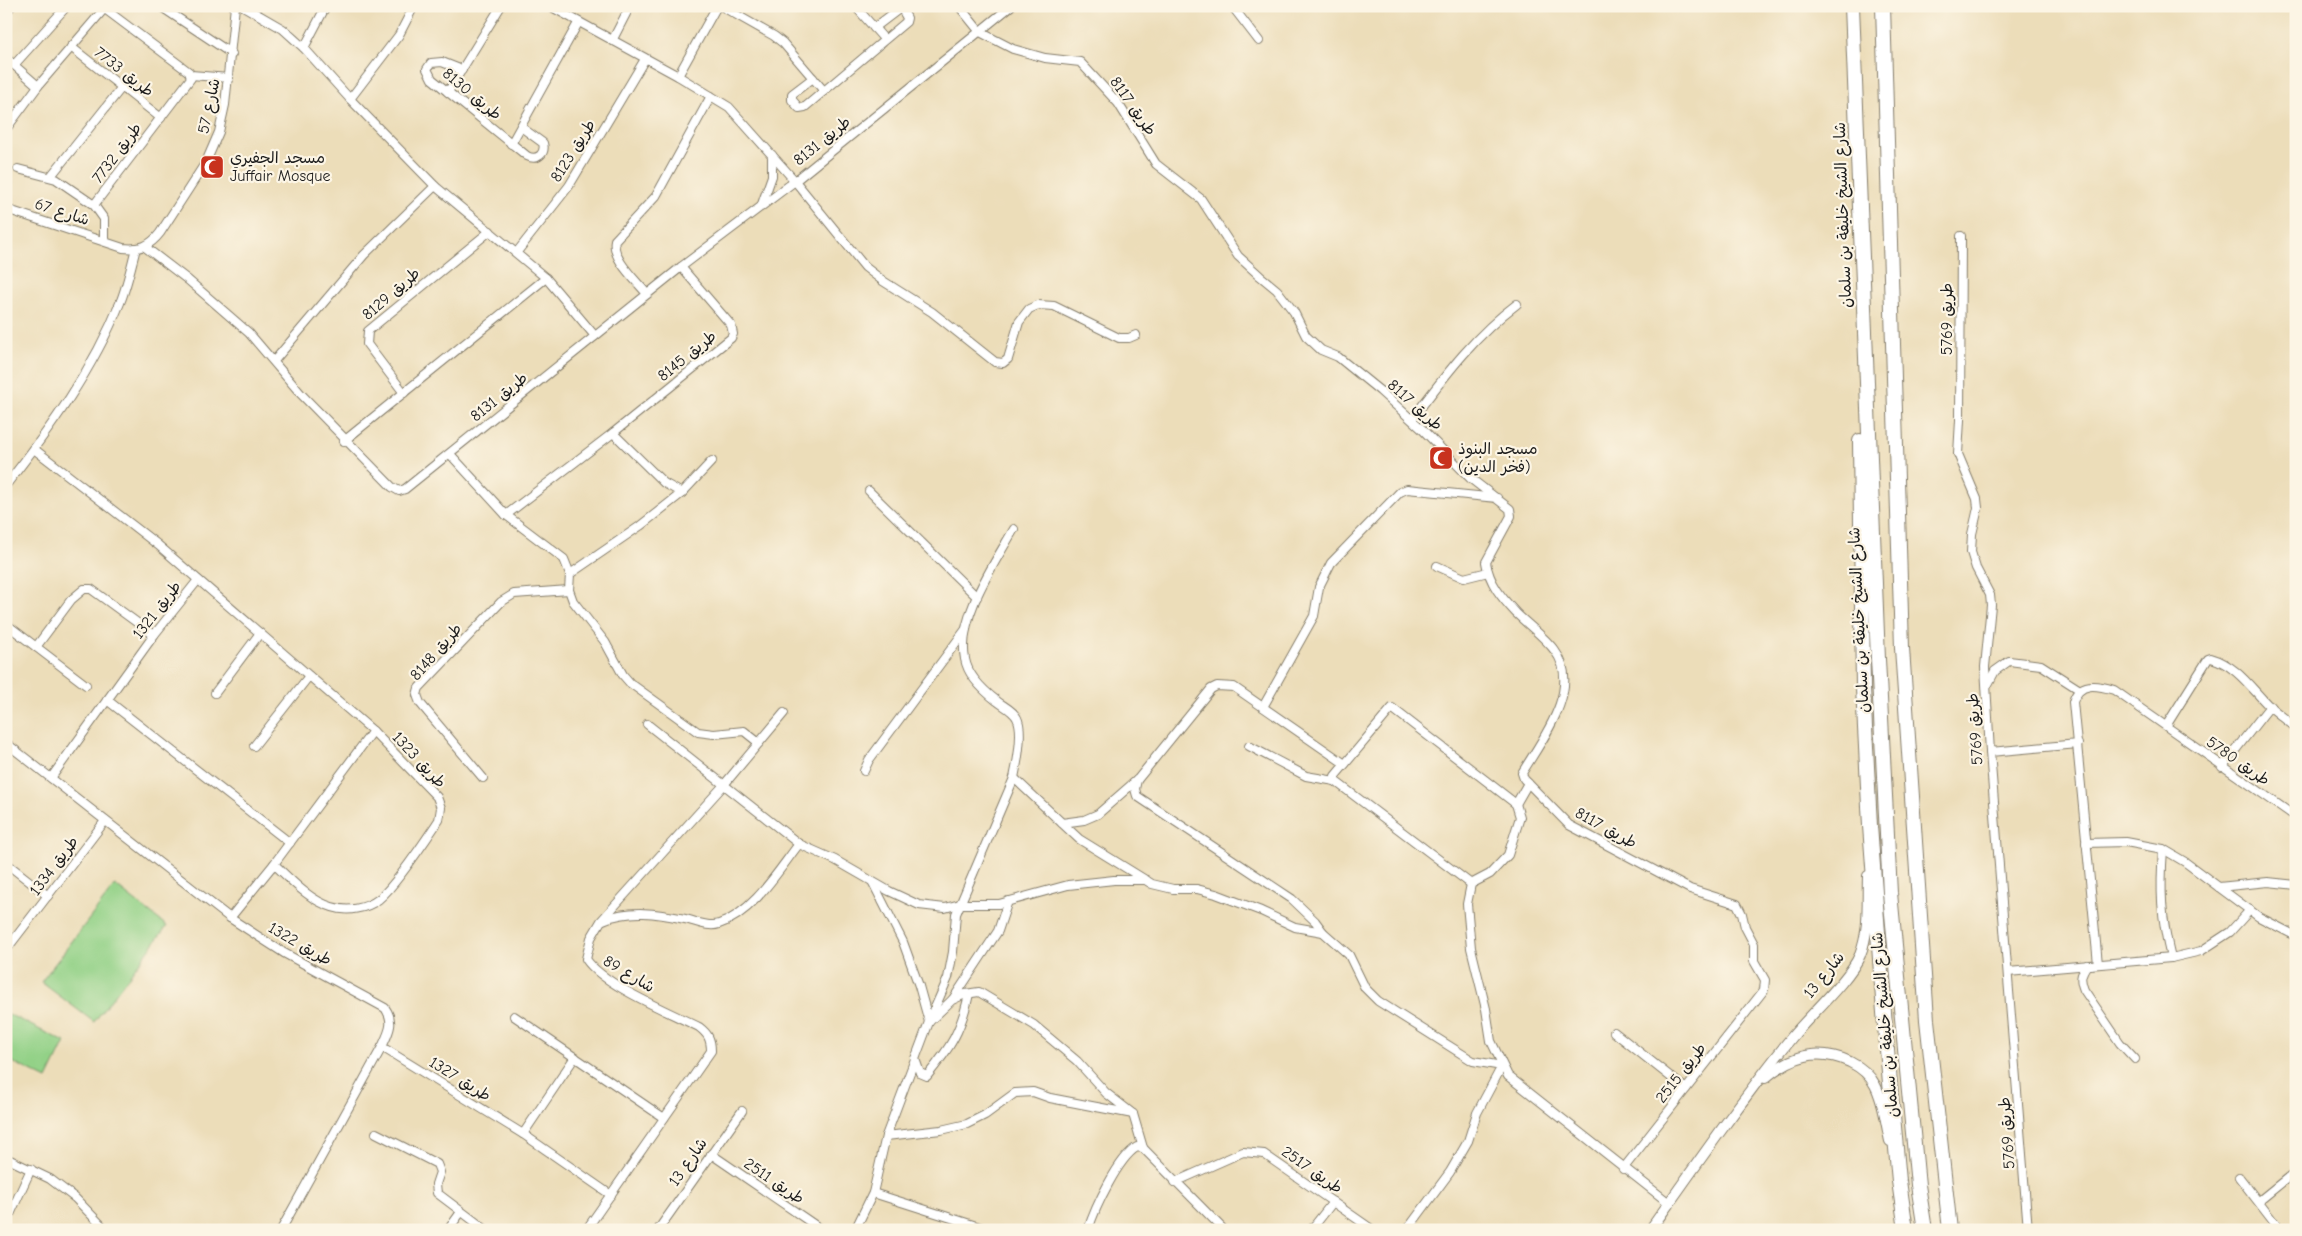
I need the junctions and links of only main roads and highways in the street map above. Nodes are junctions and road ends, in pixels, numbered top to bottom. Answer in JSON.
{"nodes":[{"id":1,"x":1852,"y":6,"type":"edge"},
{"id":2,"x":1883,"y":6,"type":"edge"},
{"id":3,"x":1865,"y":343,"type":"junction"},
{"id":4,"x":1906,"y":1230,"type":"edge"},
{"id":5,"x":1925,"y":1230,"type":"edge"},
{"id":6,"x":1950,"y":1230,"type":"edge"}],
"edges":[{"from":1,"to":3,"type":"highway","name":"شارع الشيخ خليفة بن سلمان"},
{"from":2,"to":6,"type":"highway"},
{"from":3,"to":4,"type":"highway"},
{"from":3,"to":5,"type":"highway","name":"شارع الشيخ خليفة بن سلمان"}]}
